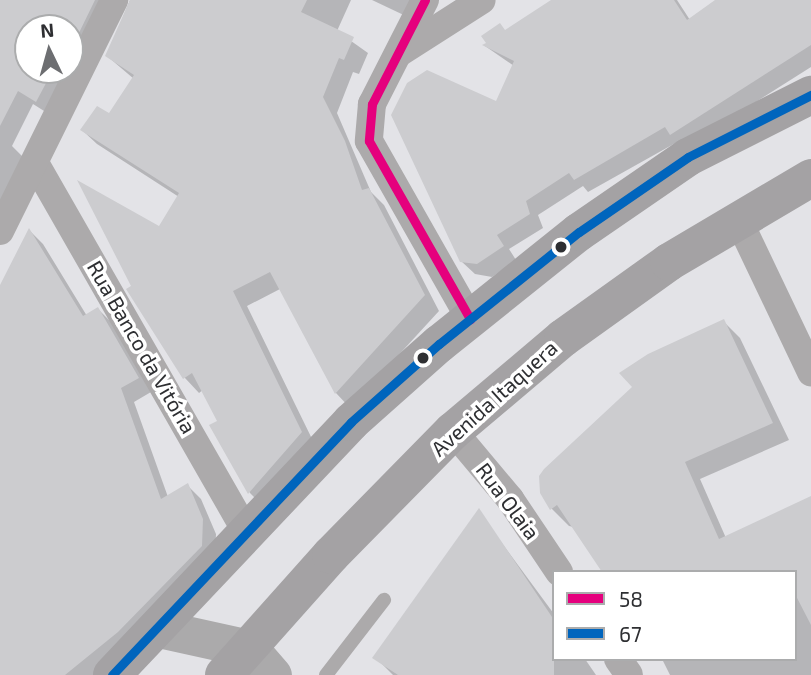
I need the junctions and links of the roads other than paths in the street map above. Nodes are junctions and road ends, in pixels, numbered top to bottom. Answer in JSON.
{"nodes":[{"id":1,"x":114,"y":0,"type":"edge"},
{"id":2,"x":425,"y":0,"type":"edge"},
{"id":3,"x":482,"y":0,"type":"edge"},
{"id":4,"x":397,"y":54,"type":"junction"},
{"id":5,"x":811,"y":95,"type":"edge"},
{"id":6,"x":35,"y":163,"type":"junction"},
{"id":7,"x":811,"y":178,"type":"edge"},
{"id":8,"x":738,"y":219,"type":"junction"},
{"id":9,"x":0,"y":231,"type":"edge"},
{"id":10,"x":470,"y":319,"type":"junction"},
{"id":11,"x":811,"y":372,"type":"edge"},
{"id":12,"x":453,"y":432,"type":"junction"},
{"id":13,"x":247,"y":533,"type":"junction"},
{"id":14,"x":558,"y":570,"type":"edge"},
{"id":15,"x":384,"y":600,"type":"dead end"},
{"id":16,"x":159,"y":629,"type":"junction"},
{"id":17,"x":249,"y":666,"type":"edge"},
{"id":18,"x":112,"y":675,"type":"edge"},
{"id":19,"x":326,"y":675,"type":"edge"}],
"edges":[{"from":1,"to":6,"type":"street"},
{"from":2,"to":4,"type":"street"},
{"from":3,"to":4,"type":"street"},
{"from":4,"to":10,"type":"street"},
{"from":5,"to":10,"type":"main road"},
{"from":6,"to":9,"type":"street"},
{"from":6,"to":13,"type":"street","name":"Rua Banco da Vitória"},
{"from":7,"to":8,"type":"main road","name":"Avenida Itaquera"},
{"from":8,"to":11,"type":"street"},
{"from":8,"to":12,"type":"main road","name":"Avenida Itaquera"},
{"from":10,"to":13,"type":"main road"},
{"from":12,"to":14,"type":"street","name":"Rua Olaia"},
{"from":12,"to":17,"type":"main road","name":"Avenida Itaquera"},
{"from":13,"to":16,"type":"main road"},
{"from":15,"to":19,"type":"lane"},
{"from":16,"to":17,"type":"street"},
{"from":16,"to":18,"type":"main road"}]}
